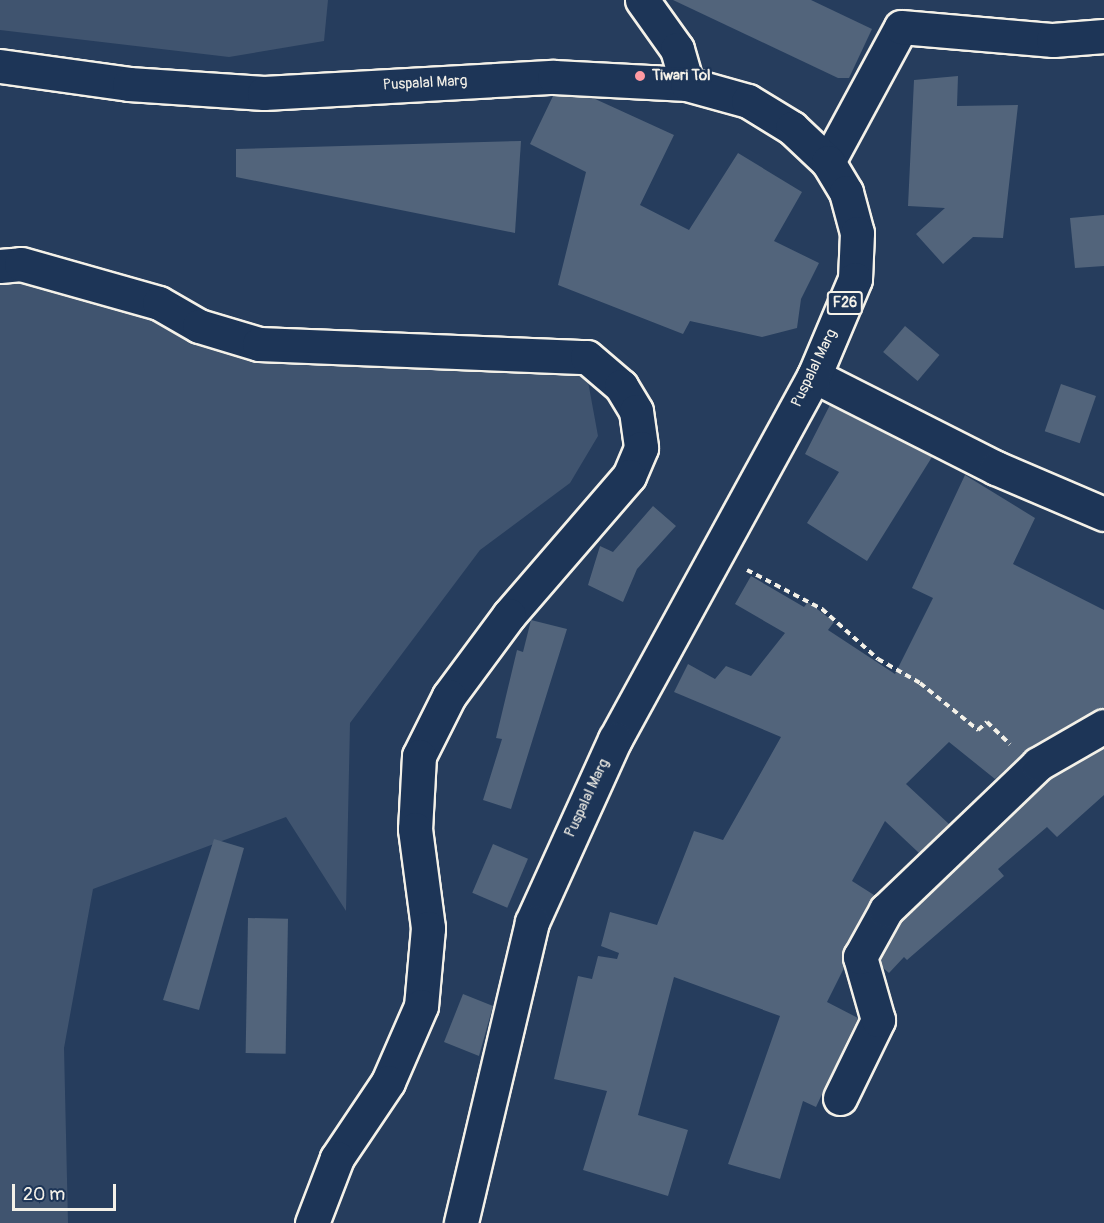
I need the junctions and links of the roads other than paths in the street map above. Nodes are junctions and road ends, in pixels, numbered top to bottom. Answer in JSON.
{"nodes":[{"id":1,"x":642,"y":0,"type":"edge"},
{"id":2,"x":1104,"y":36,"type":"edge"},
{"id":3,"x":0,"y":66,"type":"edge"},
{"id":4,"x":687,"y":84,"type":"junction"},
{"id":5,"x":828,"y":162,"type":"junction"},
{"id":6,"x":0,"y":266,"type":"edge"},
{"id":7,"x":813,"y":376,"type":"junction"},
{"id":8,"x":1104,"y":514,"type":"edge"},
{"id":9,"x":1104,"y":726,"type":"edge"},
{"id":10,"x":840,"y":1098,"type":"dead end"},
{"id":11,"x":312,"y":1223,"type":"edge"},
{"id":12,"x":461,"y":1223,"type":"edge"}],
"edges":[{"from":1,"to":4,"type":"street"},
{"from":2,"to":5,"type":"street"},
{"from":3,"to":4,"type":"street","name":"Puspalal Marg","number":"F26"},
{"from":4,"to":5,"type":"street","name":"Puspalal Marg","number":"F26"},
{"from":5,"to":7,"type":"street","name":"Puspalal Marg","number":"F26"},
{"from":6,"to":11,"type":"street"},
{"from":7,"to":8,"type":"street"},
{"from":7,"to":12,"type":"street","name":"Puspalal Marg","number":"F26"},
{"from":9,"to":10,"type":"street"}]}
